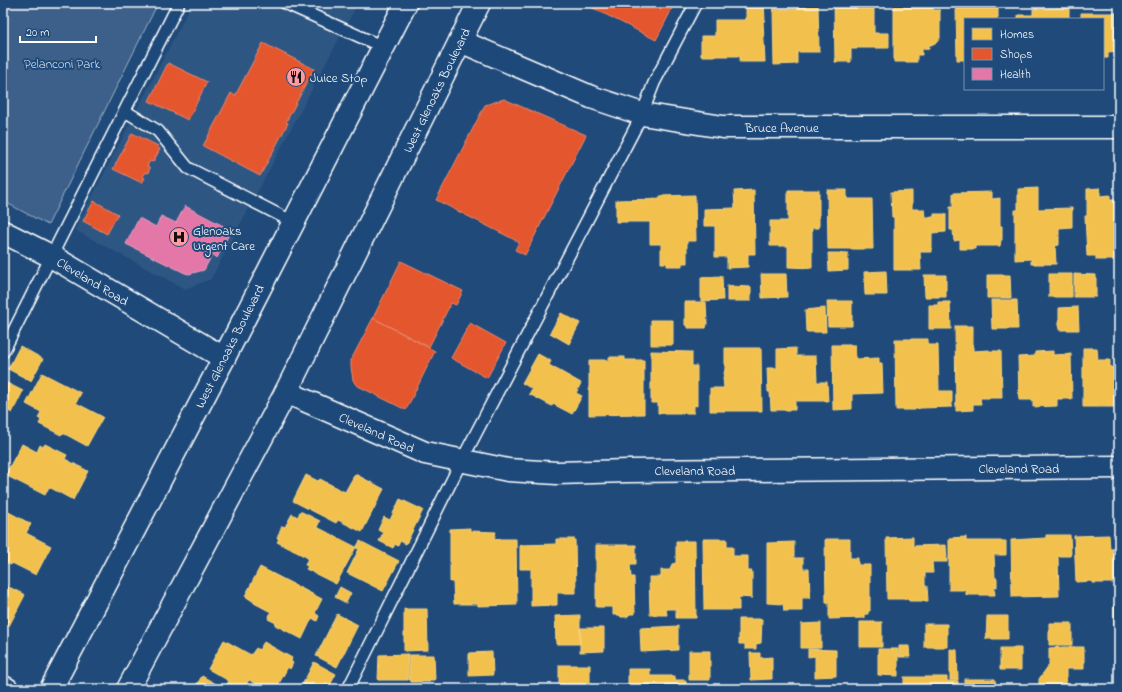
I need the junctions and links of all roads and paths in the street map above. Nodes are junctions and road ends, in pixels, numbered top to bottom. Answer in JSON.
{"nodes":[{"id":1,"x":179,"y":3,"type":"edge"},
{"id":2,"x":285,"y":3,"type":"edge"},
{"id":3,"x":406,"y":3,"type":"edge"},
{"id":4,"x":479,"y":3,"type":"edge"},
{"id":5,"x":696,"y":3,"type":"edge"},
{"id":6,"x":460,"y":41,"type":"junction"},
{"id":7,"x":383,"y":47,"type":"junction"},
{"id":8,"x":125,"y":111,"type":"junction"},
{"id":9,"x":642,"y":114,"type":"junction"},
{"id":10,"x":1119,"y":127,"type":"edge"},
{"id":11,"x":293,"y":222,"type":"junction"},
{"id":12,"x":3,"y":232,"type":"edge"},
{"id":13,"x":51,"y":256,"type":"junction"},
{"id":14,"x":3,"y":352,"type":"edge"},
{"id":15,"x":224,"y":358,"type":"junction"},
{"id":16,"x":286,"y":392,"type":"junction"},
{"id":17,"x":462,"y":460,"type":"junction"},
{"id":18,"x":1119,"y":467,"type":"edge"},
{"id":19,"x":3,"y":687,"type":"edge"},
{"id":20,"x":7,"y":689,"type":"edge"},
{"id":21,"x":51,"y":689,"type":"edge"},
{"id":22,"x":128,"y":689,"type":"edge"},
{"id":23,"x":348,"y":689,"type":"edge"}],
"edges":[{"from":1,"to":8,"type":"lane"},
{"from":2,"to":7,"type":"lane"},
{"from":3,"to":7,"type":"street","name":"West Glenoaks Boulevard"},
{"from":4,"to":6,"type":"street","name":"West Glenoaks Boulevard"},
{"from":5,"to":9,"type":"lane"},
{"from":6,"to":9,"type":"street","name":"Bruce Avenue"},
{"from":6,"to":16,"type":"street","name":"West Glenoaks Boulevard"},
{"from":7,"to":11,"type":"street","name":"West Glenoaks Boulevard"},
{"from":8,"to":11,"type":"lane"},
{"from":8,"to":13,"type":"lane"},
{"from":9,"to":10,"type":"street","name":"Bruce Avenue"},
{"from":9,"to":17,"type":"lane"},
{"from":11,"to":15,"type":"street","name":"West Glenoaks Boulevard"},
{"from":12,"to":13,"type":"street","name":"Cleveland Road"},
{"from":13,"to":14,"type":"lane"},
{"from":13,"to":15,"type":"street","name":"Cleveland Road"},
{"from":15,"to":21,"type":"street","name":"West Glenoaks Boulevard"},
{"from":16,"to":17,"type":"street","name":"Cleveland Road"},
{"from":16,"to":22,"type":"street","name":"West Glenoaks Boulevard"},
{"from":17,"to":18,"type":"street","name":"Cleveland Road"},
{"from":17,"to":23,"type":"lane"},
{"from":19,"to":20,"type":"street"}]}
